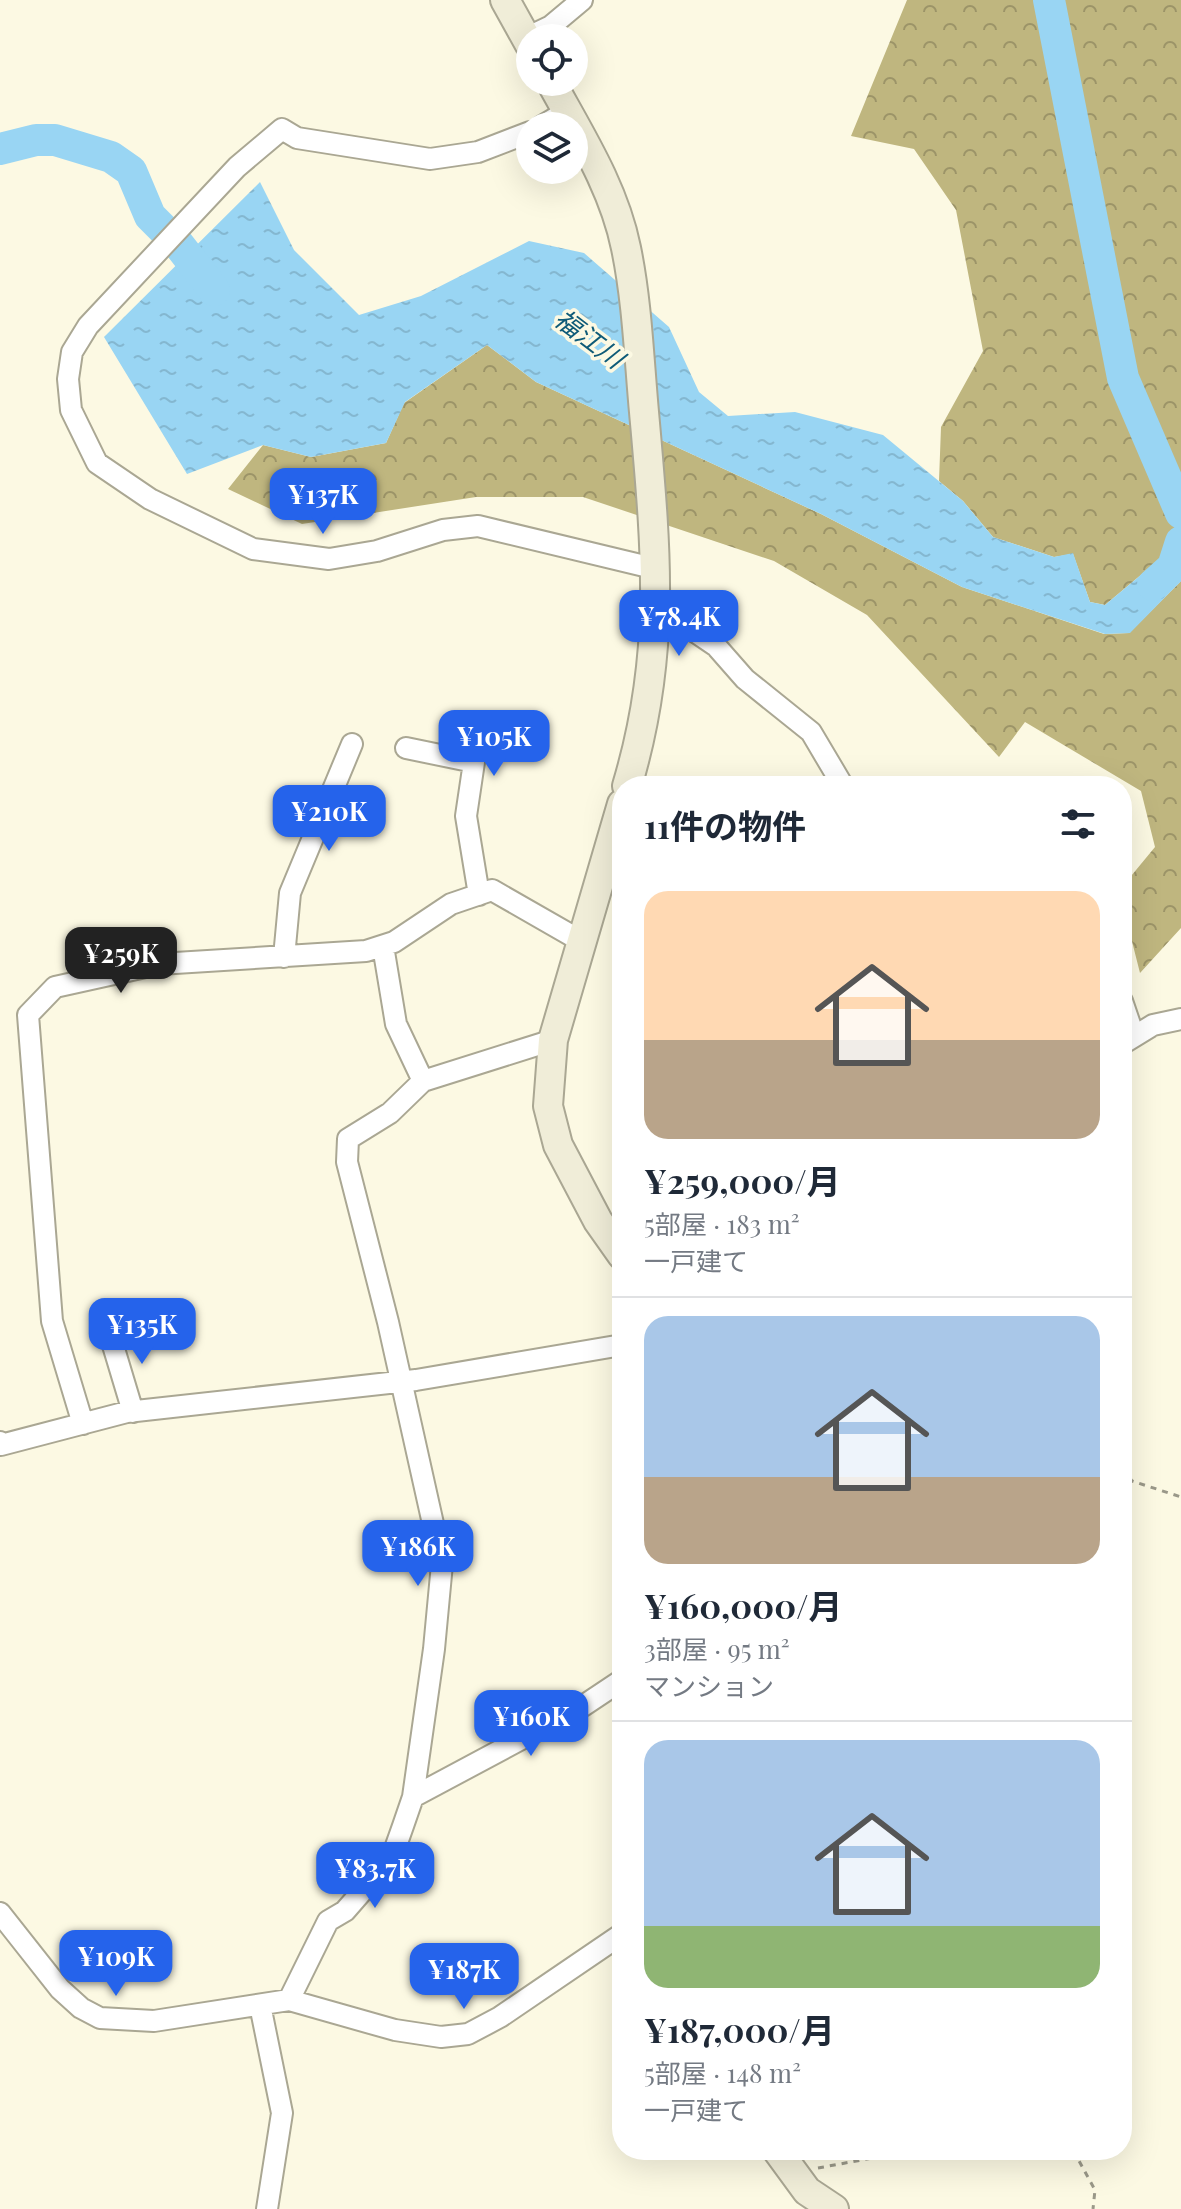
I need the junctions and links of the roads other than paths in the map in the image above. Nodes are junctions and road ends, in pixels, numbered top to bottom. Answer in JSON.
{"nodes":[{"id":1,"x":505,"y":0,"type":"edge"},
{"id":2,"x":582,"y":0,"type":"edge"},
{"id":3,"x":518,"y":24,"type":"edge"},
{"id":4,"x":553,"y":24,"type":"edge"},
{"id":5,"x":559,"y":96,"type":"edge"},
{"id":6,"x":567,"y":111,"type":"joint"},
{"id":7,"x":516,"y":137,"type":"edge"},
{"id":8,"x":657,"y":569,"type":"junction"},
{"id":9,"x":655,"y":612,"type":"junction"},
{"id":10,"x":352,"y":744,"type":"dead end"},
{"id":11,"x":406,"y":748,"type":"dead end"},
{"id":12,"x":630,"y":776,"type":"edge"},
{"id":13,"x":837,"y":776,"type":"edge"},
{"id":14,"x":612,"y":837,"type":"edge"},
{"id":15,"x":479,"y":895,"type":"junction"},
{"id":16,"x":581,"y":941,"type":"junction"},
{"id":17,"x":383,"y":946,"type":"junction"},
{"id":18,"x":284,"y":957,"type":"junction"},
{"id":19,"x":1181,"y":1019,"type":"edge"},
{"id":20,"x":1132,"y":1038,"type":"edge"},
{"id":21,"x":553,"y":1040,"type":"junction"},
{"id":22,"x":423,"y":1081,"type":"junction"},
{"id":23,"x":612,"y":1241,"type":"edge"},
{"id":24,"x":109,"y":1332,"type":"dead end"},
{"id":25,"x":612,"y":1347,"type":"edge"},
{"id":26,"x":401,"y":1380,"type":"junction"},
{"id":27,"x":133,"y":1412,"type":"junction"},
{"id":28,"x":83,"y":1424,"type":"junction"},
{"id":29,"x":0,"y":1442,"type":"edge"},
{"id":30,"x":612,"y":1687,"type":"edge"},
{"id":31,"x":413,"y":1797,"type":"junction"},
{"id":32,"x":0,"y":1913,"type":"edge"},
{"id":33,"x":612,"y":1941,"type":"edge"},
{"id":34,"x":289,"y":2000,"type":"junction"},
{"id":35,"x":260,"y":2005,"type":"junction"},
{"id":36,"x":784,"y":2161,"type":"edge"},
{"id":37,"x":267,"y":2209,"type":"edge"},
{"id":38,"x":834,"y":2209,"type":"edge"}],
"edges":[{"from":1,"to":3,"type":"street"},
{"from":2,"to":4,"type":"street"},
{"from":5,"to":6,"type":"street"},
{"from":6,"to":8,"type":"street"},
{"from":7,"to":8,"type":"street"},
{"from":8,"to":9,"type":"street"},
{"from":9,"to":12,"type":"street"},
{"from":9,"to":13,"type":"street"},
{"from":10,"to":18,"type":"street"},
{"from":11,"to":15,"type":"street"},
{"from":14,"to":16,"type":"street"},
{"from":15,"to":16,"type":"street"},
{"from":15,"to":17,"type":"street"},
{"from":16,"to":21,"type":"street"},
{"from":17,"to":18,"type":"street"},
{"from":17,"to":22,"type":"street"},
{"from":18,"to":28,"type":"street"},
{"from":19,"to":20,"type":"street"},
{"from":21,"to":22,"type":"street"},
{"from":21,"to":23,"type":"street"},
{"from":22,"to":26,"type":"street"},
{"from":24,"to":27,"type":"street"},
{"from":25,"to":26,"type":"street"},
{"from":26,"to":27,"type":"street"},
{"from":26,"to":31,"type":"street"},
{"from":27,"to":28,"type":"street"},
{"from":28,"to":29,"type":"street"},
{"from":30,"to":31,"type":"street"},
{"from":31,"to":34,"type":"street"},
{"from":32,"to":35,"type":"street"},
{"from":33,"to":34,"type":"street"},
{"from":34,"to":35,"type":"street"},
{"from":35,"to":37,"type":"street"},
{"from":36,"to":38,"type":"street"}]}
